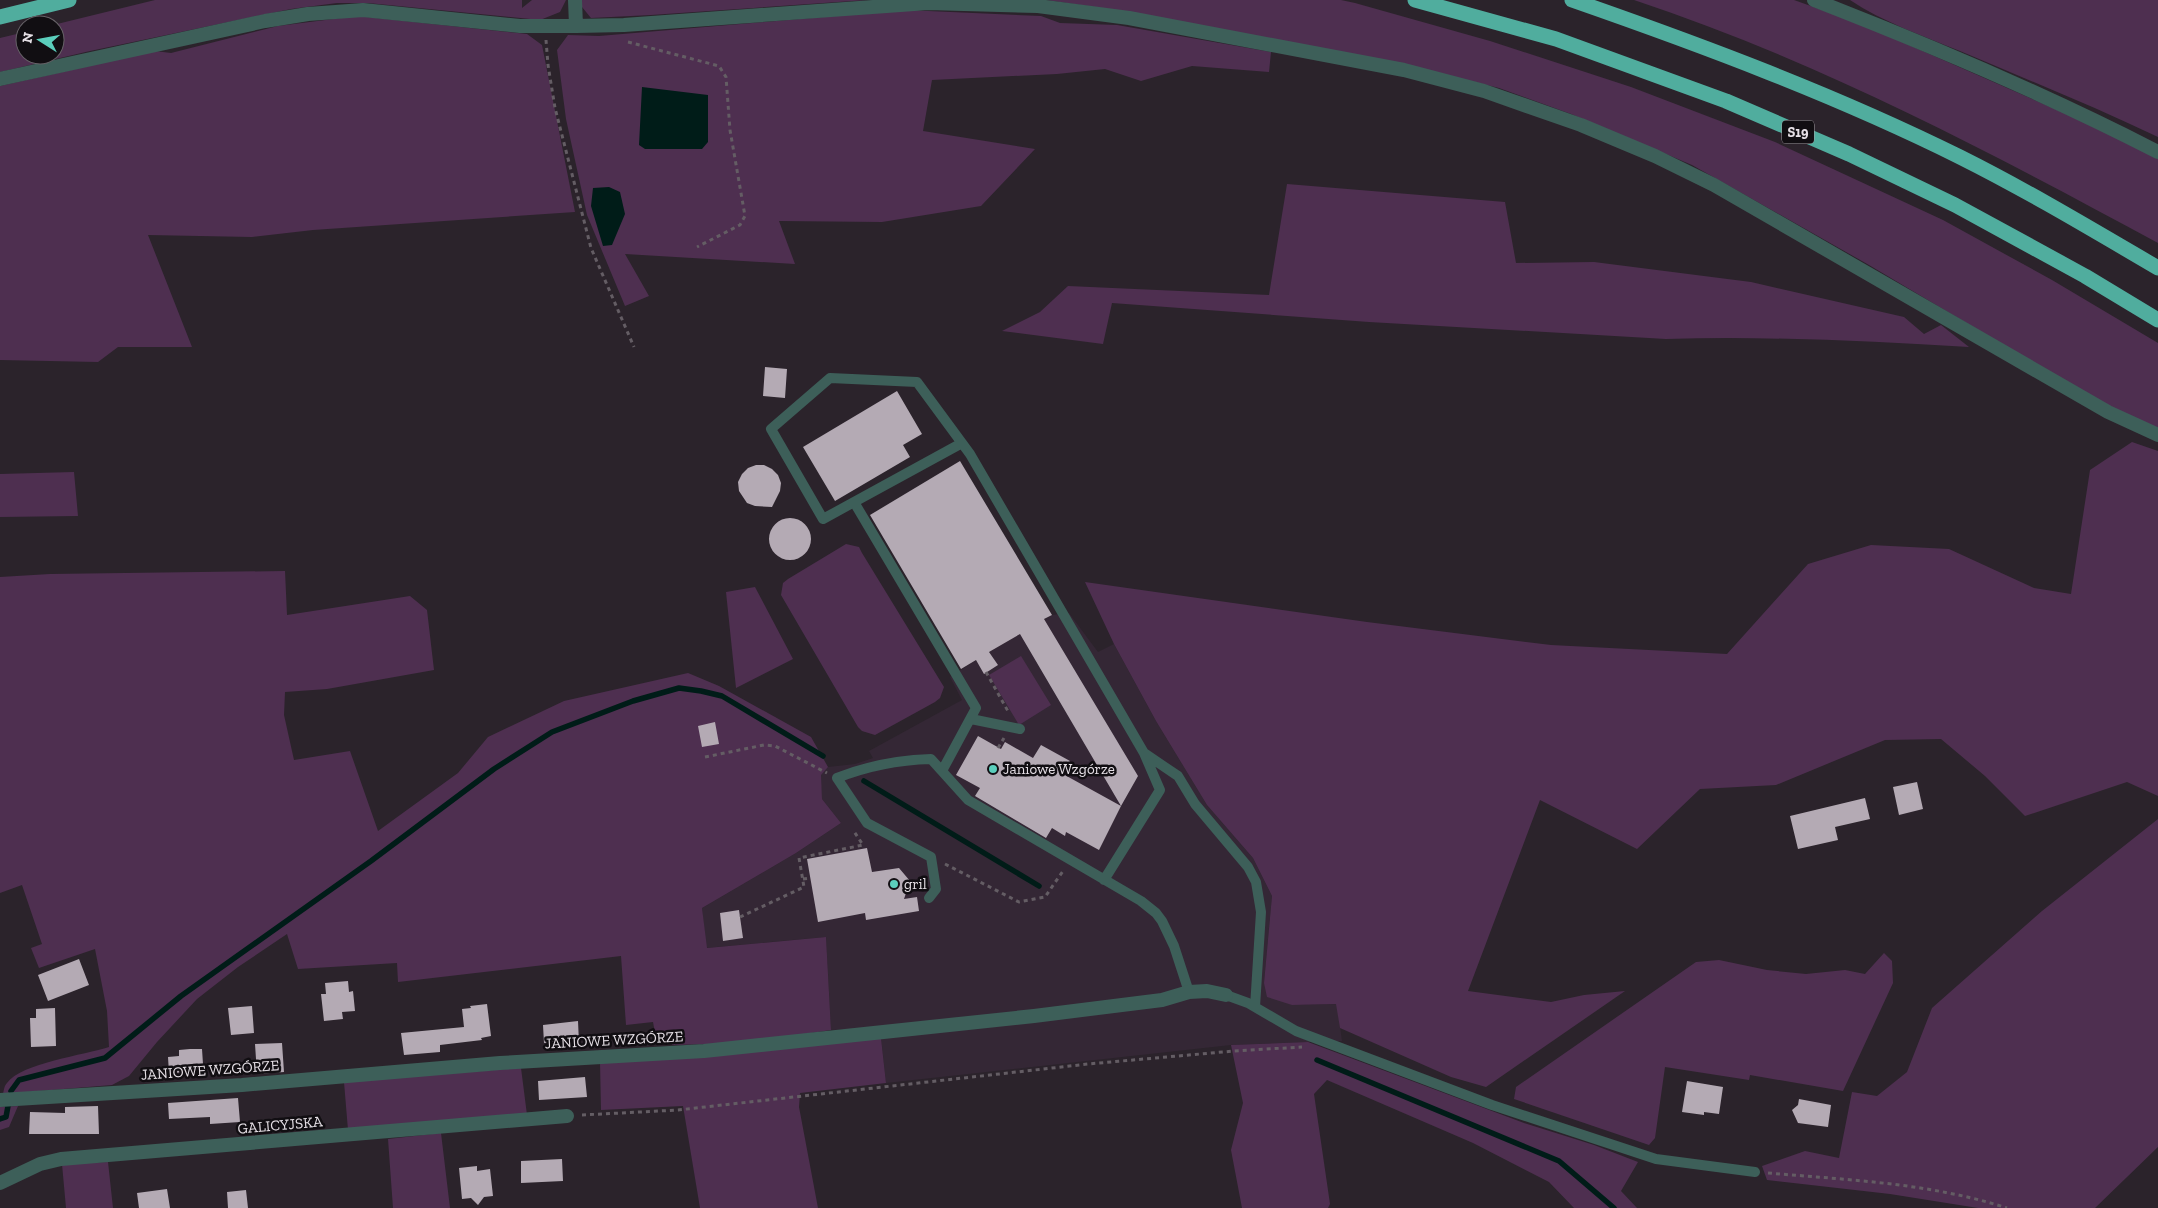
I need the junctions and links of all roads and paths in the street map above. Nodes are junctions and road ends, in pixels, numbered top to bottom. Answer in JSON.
{"nodes":[{"id":1,"x":69,"y":0,"type":"edge"},
{"id":2,"x":574,"y":0,"type":"edge"},
{"id":3,"x":1415,"y":0,"type":"edge"},
{"id":4,"x":1572,"y":0,"type":"edge"},
{"id":5,"x":1814,"y":0,"type":"edge"},
{"id":6,"x":0,"y":17,"type":"edge"},
{"id":7,"x":616,"y":25,"type":"junction"},
{"id":8,"x":576,"y":26,"type":"junction"},
{"id":9,"x":545,"y":27,"type":"junction"},
{"id":10,"x":0,"y":79,"type":"edge"},
{"id":11,"x":2158,"y":152,"type":"edge"},
{"id":12,"x":698,"y":247,"type":"dead end"},
{"id":13,"x":2158,"y":268,"type":"edge"},
{"id":14,"x":2158,"y":320,"type":"edge"},
{"id":15,"x":634,"y":348,"type":"dead end"},
{"id":16,"x":2158,"y":435,"type":"edge"},
{"id":17,"x":962,"y":443,"type":"junction"},
{"id":18,"x":854,"y":502,"type":"junction"},
{"id":19,"x":971,"y":719,"type":"junction"},
{"id":20,"x":1020,"y":728,"type":"dead end"},
{"id":21,"x":1144,"y":753,"type":"junction"},
{"id":22,"x":705,"y":757,"type":"dead end"},
{"id":23,"x":942,"y":771,"type":"junction"},
{"id":24,"x":837,"y":778,"type":"junction"},
{"id":25,"x":849,"y":822,"type":"dead end"},
{"id":26,"x":931,"y":857,"type":"junction"},
{"id":27,"x":1070,"y":860,"type":"junction"},
{"id":28,"x":810,"y":878,"type":"dead end"},
{"id":29,"x":803,"y":879,"type":"junction"},
{"id":30,"x":1104,"y":880,"type":"junction"},
{"id":31,"x":929,"y":898,"type":"dead end"},
{"id":32,"x":740,"y":917,"type":"dead end"},
{"id":33,"x":1189,"y":992,"type":"junction"},
{"id":34,"x":1226,"y":995,"type":"joint"},
{"id":35,"x":1255,"y":1007,"type":"junction"},
{"id":36,"x":1322,"y":1041,"type":"junction"},
{"id":37,"x":0,"y":1100,"type":"edge"},
{"id":38,"x":567,"y":1116,"type":"joint"},
{"id":39,"x":1755,"y":1172,"type":"joint"},
{"id":40,"x":0,"y":1183,"type":"edge"},
{"id":41,"x":2007,"y":1208,"type":"edge"}],
"edges":[{"from":1,"to":6,"type":"highway"},
{"from":2,"to":8,"type":"street"},
{"from":3,"to":14,"type":"highway","number":"S19"},
{"from":4,"to":13,"type":"highway"},
{"from":5,"to":11,"type":"street"},
{"from":7,"to":8,"type":"street"},
{"from":7,"to":12,"type":"path"},
{"from":7,"to":16,"type":"street"},
{"from":8,"to":9,"type":"street"},
{"from":9,"to":10,"type":"street"},
{"from":9,"to":15,"type":"path"},
{"from":17,"to":18,"type":"lane"},
{"from":17,"to":18,"type":"lane"},
{"from":17,"to":21,"type":"lane"},
{"from":18,"to":19,"type":"lane"},
{"from":19,"to":20,"type":"lane"},
{"from":19,"to":23,"type":"lane"},
{"from":21,"to":30,"type":"lane"},
{"from":21,"to":35,"type":"lane"},
{"from":22,"to":24,"type":"path"},
{"from":23,"to":24,"type":"lane"},
{"from":23,"to":27,"type":"lane"},
{"from":24,"to":26,"type":"lane"},
{"from":25,"to":29,"type":"path"},
{"from":26,"to":27,"type":"path"},
{"from":26,"to":31,"type":"lane"},
{"from":27,"to":30,"type":"lane"},
{"from":28,"to":29,"type":"path"},
{"from":29,"to":32,"type":"path"},
{"from":30,"to":33,"type":"lane"},
{"from":33,"to":34,"type":"street","name":"JANIOWE WZGÓRZE"},
{"from":33,"to":37,"type":"street","name":"JANIOWE WZGÓRZE"},
{"from":34,"to":35,"type":"lane"},
{"from":35,"to":36,"type":"lane"},
{"from":36,"to":38,"type":"path"},
{"from":36,"to":39,"type":"lane"},
{"from":38,"to":40,"type":"street","name":"GALICYJSKA"},
{"from":39,"to":41,"type":"path"}]}
